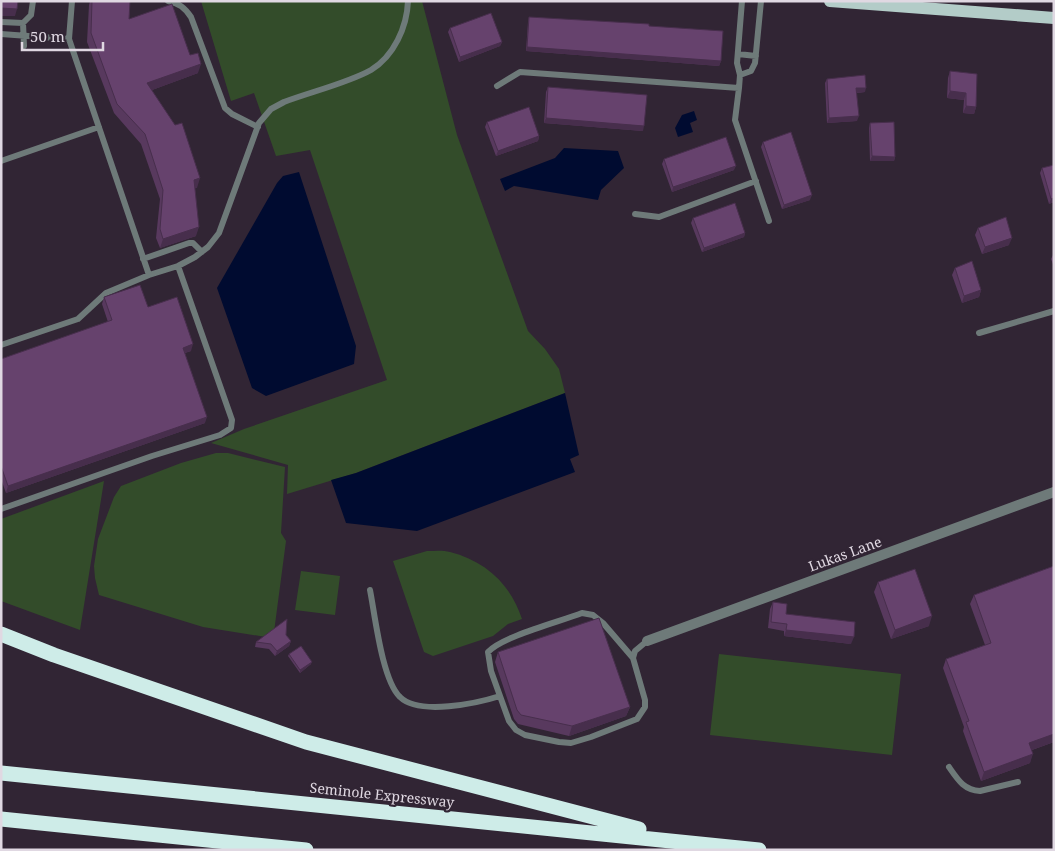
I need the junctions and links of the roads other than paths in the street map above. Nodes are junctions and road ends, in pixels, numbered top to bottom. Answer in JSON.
{"nodes":[{"id":1,"x":33,"y":1,"type":"edge"},
{"id":2,"x":72,"y":1,"type":"edge"},
{"id":3,"x":168,"y":1,"type":"edge"},
{"id":4,"x":408,"y":1,"type":"edge"},
{"id":5,"x":742,"y":1,"type":"edge"},
{"id":6,"x":761,"y":1,"type":"edge"},
{"id":7,"x":830,"y":1,"type":"edge"},
{"id":8,"x":1054,"y":18,"type":"edge"},
{"id":9,"x":1,"y":22,"type":"edge"},
{"id":10,"x":23,"y":23,"type":"junction"},
{"id":11,"x":1,"y":34,"type":"edge"},
{"id":12,"x":22,"y":36,"type":"junction"},
{"id":13,"x":69,"y":39,"type":"junction"},
{"id":14,"x":24,"y":46,"type":"dead end"},
{"id":15,"x":738,"y":54,"type":"junction"},
{"id":16,"x":756,"y":56,"type":"junction"},
{"id":17,"x":740,"y":75,"type":"junction"},
{"id":18,"x":497,"y":86,"type":"dead end"},
{"id":19,"x":739,"y":88,"type":"junction"},
{"id":20,"x":99,"y":127,"type":"junction"},
{"id":21,"x":258,"y":127,"type":"junction"},
{"id":22,"x":1,"y":160,"type":"edge"},
{"id":23,"x":756,"y":182,"type":"junction"},
{"id":24,"x":635,"y":214,"type":"dead end"},
{"id":25,"x":770,"y":221,"type":"dead end"},
{"id":26,"x":202,"y":252,"type":"junction"},
{"id":27,"x":143,"y":260,"type":"junction"},
{"id":28,"x":178,"y":266,"type":"junction"},
{"id":29,"x":149,"y":275,"type":"junction"},
{"id":30,"x":1054,"y":311,"type":"edge"},
{"id":31,"x":979,"y":333,"type":"dead end"},
{"id":32,"x":1,"y":345,"type":"edge"},
{"id":33,"x":1054,"y":492,"type":"edge"},
{"id":34,"x":1,"y":509,"type":"edge"},
{"id":35,"x":370,"y":590,"type":"dead end"},
{"id":36,"x":1,"y":634,"type":"edge"},
{"id":37,"x":647,"y":641,"type":"joint"},
{"id":38,"x":633,"y":658,"type":"junction"},
{"id":39,"x":500,"y":696,"type":"junction"},
{"id":40,"x":949,"y":768,"type":"dead end"},
{"id":41,"x":1,"y":773,"type":"edge"},
{"id":42,"x":1018,"y":782,"type":"dead end"},
{"id":43,"x":1,"y":819,"type":"edge"},
{"id":44,"x":688,"y":842,"type":"junction"},
{"id":45,"x":306,"y":850,"type":"edge"},
{"id":46,"x":759,"y":850,"type":"edge"}],
"edges":[{"from":1,"to":10,"type":"lane"},
{"from":2,"to":13,"type":"lane"},
{"from":3,"to":21,"type":"lane"},
{"from":4,"to":21,"type":"lane"},
{"from":5,"to":15,"type":"lane"},
{"from":6,"to":16,"type":"lane"},
{"from":7,"to":8,"type":"main road"},
{"from":9,"to":10,"type":"lane"},
{"from":10,"to":12,"type":"lane"},
{"from":11,"to":12,"type":"lane"},
{"from":12,"to":13,"type":"lane"},
{"from":12,"to":14,"type":"lane"},
{"from":13,"to":20,"type":"lane"},
{"from":15,"to":16,"type":"lane"},
{"from":15,"to":17,"type":"lane"},
{"from":16,"to":17,"type":"lane"},
{"from":17,"to":19,"type":"lane"},
{"from":18,"to":19,"type":"lane"},
{"from":19,"to":23,"type":"lane"},
{"from":20,"to":22,"type":"lane"},
{"from":20,"to":27,"type":"lane"},
{"from":21,"to":26,"type":"lane"},
{"from":23,"to":24,"type":"lane"},
{"from":23,"to":25,"type":"lane"},
{"from":26,"to":27,"type":"lane"},
{"from":26,"to":28,"type":"lane"},
{"from":27,"to":29,"type":"lane"},
{"from":28,"to":29,"type":"lane"},
{"from":28,"to":34,"type":"lane"},
{"from":29,"to":32,"type":"lane"},
{"from":30,"to":31,"type":"lane"},
{"from":33,"to":37,"type":"street","name":"Lukas Lane"},
{"from":35,"to":39,"type":"lane"},
{"from":36,"to":44,"type":"highway"},
{"from":37,"to":38,"type":"lane"},
{"from":38,"to":39,"type":"lane"},
{"from":38,"to":39,"type":"lane"},
{"from":40,"to":42,"type":"lane"},
{"from":41,"to":44,"type":"highway","name":"Seminole Expressway"},
{"from":43,"to":45,"type":"highway"},
{"from":44,"to":46,"type":"highway","name":"Seminole Expressway"}]}
